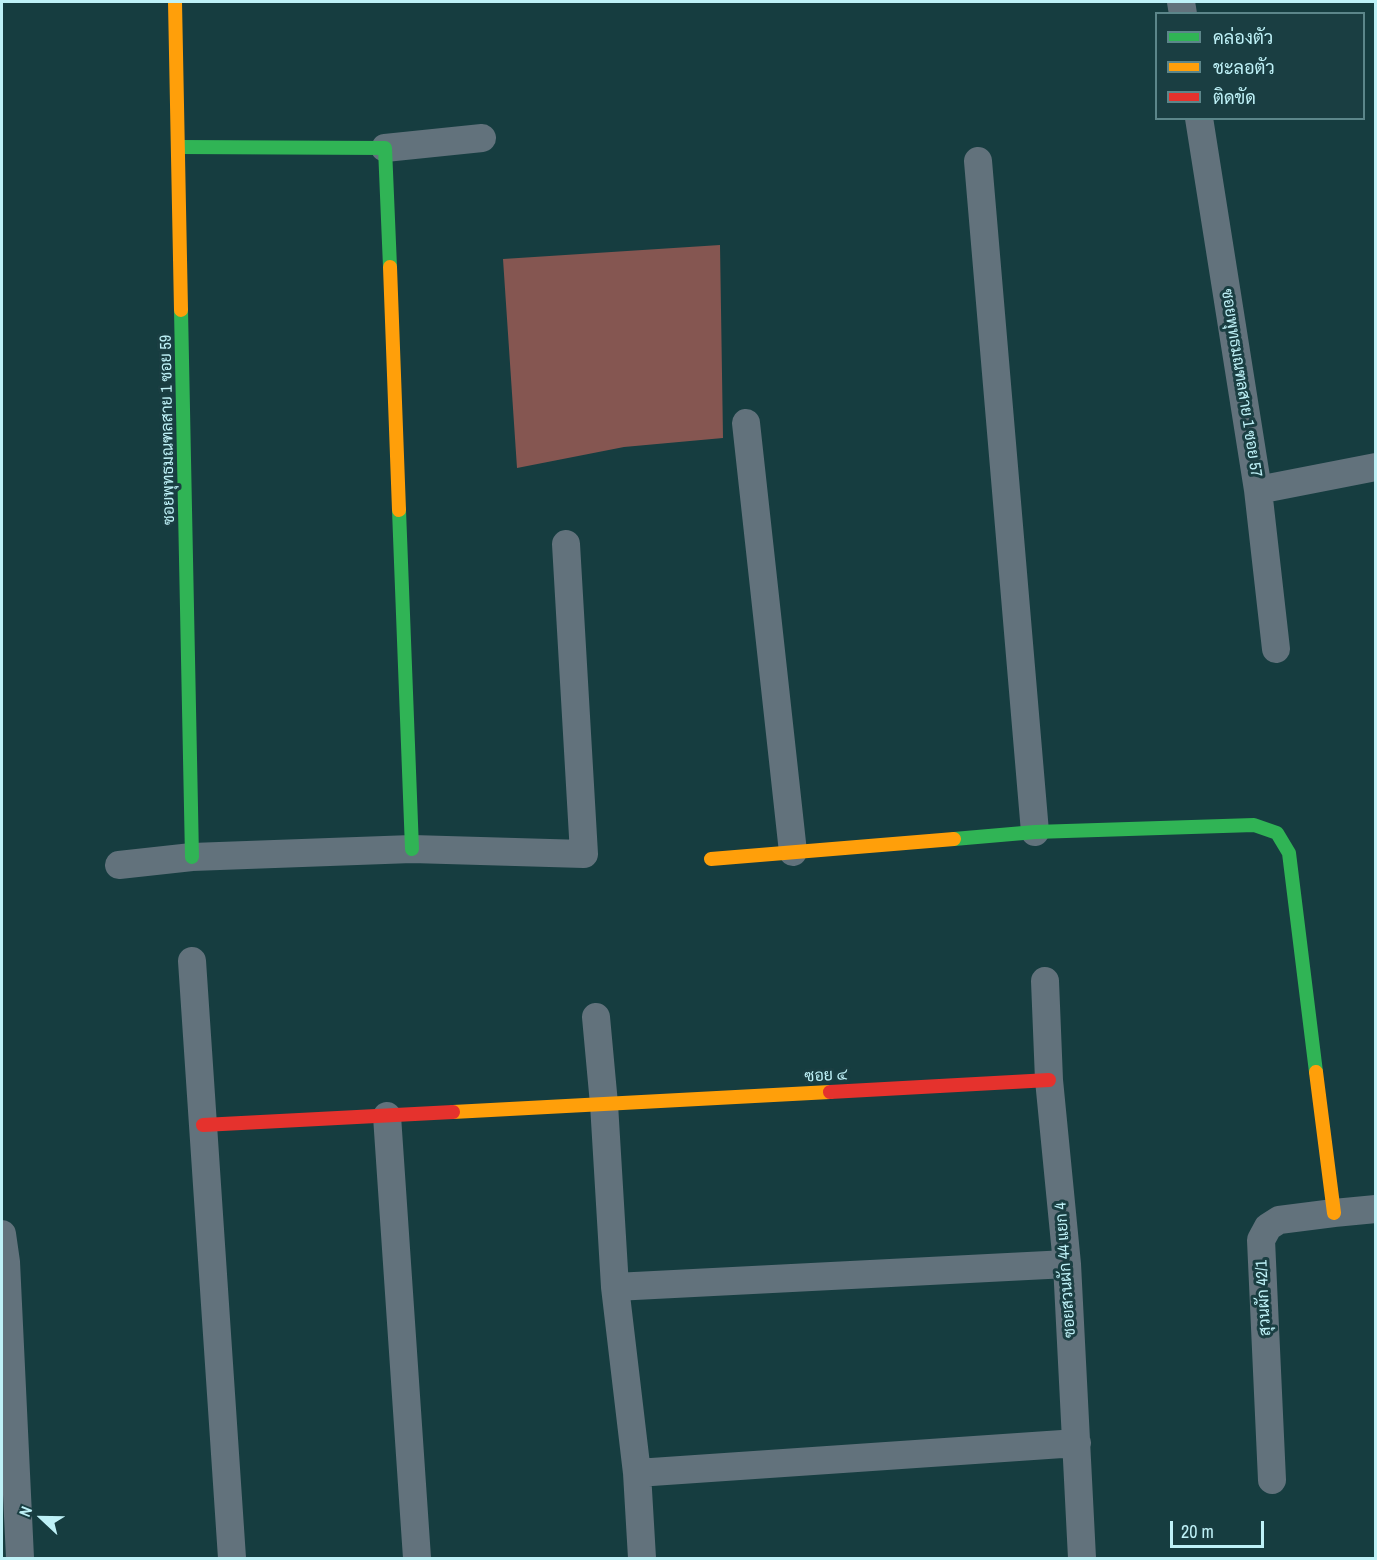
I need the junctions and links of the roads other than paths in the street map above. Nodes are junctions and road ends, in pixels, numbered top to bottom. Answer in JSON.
{"nodes":[{"id":1,"x":175,"y":2,"type":"edge"},
{"id":2,"x":1199,"y":120,"type":"edge"},
{"id":3,"x":482,"y":138,"type":"dead end"},
{"id":4,"x":179,"y":147,"type":"junction"},
{"id":5,"x":385,"y":148,"type":"junction"},
{"id":6,"x":978,"y":161,"type":"dead end"},
{"id":7,"x":746,"y":423,"type":"dead end"},
{"id":8,"x":1376,"y":467,"type":"edge"},
{"id":9,"x":1258,"y":490,"type":"junction"},
{"id":10,"x":566,"y":544,"type":"dead end"},
{"id":11,"x":1276,"y":649,"type":"dead end"},
{"id":12,"x":1035,"y":832,"type":"junction"},
{"id":13,"x":412,"y":849,"type":"junction"},
{"id":14,"x":793,"y":852,"type":"junction"},
{"id":15,"x":192,"y":857,"type":"junction"},
{"id":16,"x":711,"y":859,"type":"dead end"},
{"id":17,"x":119,"y":865,"type":"dead end"},
{"id":18,"x":192,"y":961,"type":"dead end"},
{"id":19,"x":1045,"y":981,"type":"dead end"},
{"id":20,"x":596,"y":1017,"type":"dead end"},
{"id":21,"x":1049,"y":1080,"type":"junction"},
{"id":22,"x":604,"y":1104,"type":"junction"},
{"id":23,"x":387,"y":1116,"type":"junction"},
{"id":24,"x":203,"y":1125,"type":"junction"},
{"id":25,"x":1376,"y":1209,"type":"edge"},
{"id":26,"x":1334,"y":1213,"type":"junction"},
{"id":27,"x":2,"y":1234,"type":"edge"},
{"id":28,"x":1067,"y":1264,"type":"junction"},
{"id":29,"x":615,"y":1287,"type":"junction"},
{"id":30,"x":1077,"y":1443,"type":"junction"},
{"id":31,"x":637,"y":1473,"type":"junction"},
{"id":32,"x":1272,"y":1480,"type":"dead end"},
{"id":33,"x":14,"y":1554,"type":"edge"},
{"id":34,"x":232,"y":1558,"type":"edge"},
{"id":35,"x":417,"y":1558,"type":"edge"},
{"id":36,"x":642,"y":1558,"type":"edge"},
{"id":37,"x":1082,"y":1558,"type":"edge"}],
"edges":[{"from":1,"to":4,"type":"street","name":"ซอยพุทธมณฑลสาย 1 ซอย 59"},
{"from":2,"to":9,"type":"street","name":"ซอยพุทธมณฑลสาย 1 ซอย 57"},
{"from":3,"to":5,"type":"street"},
{"from":4,"to":5,"type":"street"},
{"from":4,"to":15,"type":"street","name":"ซอยพุทธมณฑลสาย 1 ซอย 59"},
{"from":5,"to":13,"type":"street"},
{"from":6,"to":12,"type":"street"},
{"from":7,"to":14,"type":"street"},
{"from":8,"to":9,"type":"street"},
{"from":9,"to":11,"type":"street","name":"ซอยพุทธมณฑลสาย 1 ซอย 57"},
{"from":10,"to":13,"type":"street"},
{"from":12,"to":14,"type":"street"},
{"from":12,"to":26,"type":"street"},
{"from":13,"to":15,"type":"street"},
{"from":14,"to":16,"type":"street"},
{"from":15,"to":17,"type":"street"},
{"from":18,"to":24,"type":"street"},
{"from":19,"to":21,"type":"street","name":"ซอยสวนผัก 44 แยก 4"},
{"from":20,"to":22,"type":"street"},
{"from":21,"to":22,"type":"street","name":"ซอย ๔"},
{"from":21,"to":28,"type":"street","name":"ซอยสวนผัก 44 แยก 4"},
{"from":22,"to":23,"type":"street","name":"ซอย ๔"},
{"from":22,"to":29,"type":"street"},
{"from":23,"to":24,"type":"street","name":"ซอย ๔"},
{"from":23,"to":35,"type":"street"},
{"from":24,"to":34,"type":"street"},
{"from":25,"to":26,"type":"street","name":"สุวนผัก 42/1"},
{"from":26,"to":32,"type":"street","name":"สุวนผัก 42/1"},
{"from":27,"to":33,"type":"street"},
{"from":28,"to":29,"type":"street"},
{"from":28,"to":30,"type":"street","name":"ซอยสวนผัก 44 แยก 4"},
{"from":29,"to":31,"type":"street"},
{"from":30,"to":31,"type":"street"},
{"from":30,"to":37,"type":"street","name":"ซอยสวนผัก 44 แยก 4"},
{"from":31,"to":36,"type":"street"}]}
